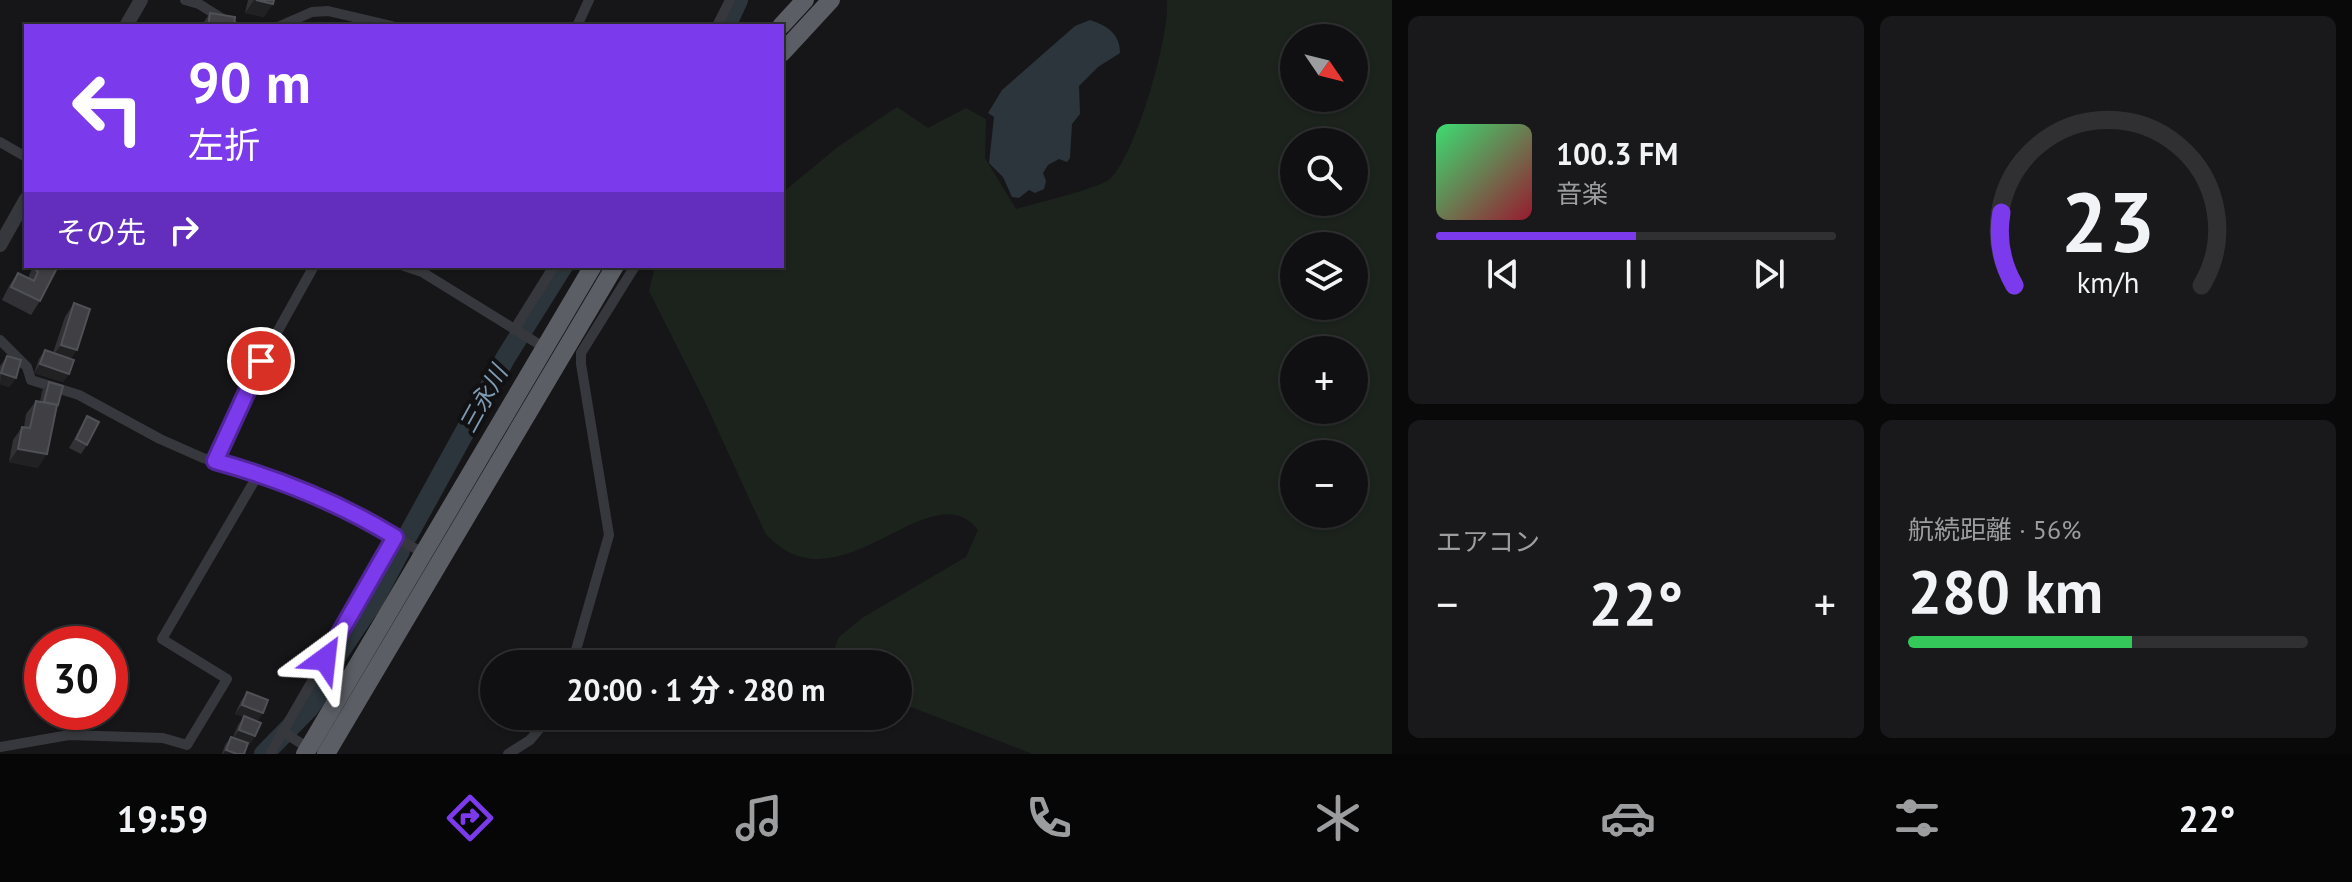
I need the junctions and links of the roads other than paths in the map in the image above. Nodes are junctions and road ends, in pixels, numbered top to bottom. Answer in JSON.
{"nodes":[{"id":1,"x":141,"y":0,"type":"edge"},
{"id":2,"x":185,"y":0,"type":"edge"},
{"id":3,"x":589,"y":0,"type":"edge"},
{"id":4,"x":730,"y":0,"type":"edge"},
{"id":5,"x":805,"y":0,"type":"edge"},
{"id":6,"x":831,"y":0,"type":"edge"},
{"id":7,"x":200,"y":2,"type":"edge"},
{"id":8,"x":127,"y":24,"type":"edge"},
{"id":9,"x":231,"y":24,"type":"edge"},
{"id":10,"x":285,"y":24,"type":"edge"},
{"id":11,"x":383,"y":24,"type":"edge"},
{"id":12,"x":578,"y":24,"type":"edge"},
{"id":13,"x":718,"y":24,"type":"edge"},
{"id":14,"x":783,"y":24,"type":"edge"},
{"id":15,"x":784,"y":51,"type":"edge"},
{"id":16,"x":0,"y":142,"type":"edge"},
{"id":17,"x":24,"y":156,"type":"edge"},
{"id":18,"x":24,"y":203,"type":"edge"},
{"id":19,"x":0,"y":245,"type":"edge"},
{"id":20,"x":313,"y":268,"type":"edge"},
{"id":21,"x":410,"y":268,"type":"edge"},
{"id":22,"x":553,"y":268,"type":"edge"},
{"id":23,"x":592,"y":268,"type":"edge"},
{"id":24,"x":614,"y":268,"type":"edge"},
{"id":25,"x":634,"y":268,"type":"edge"},
{"id":26,"x":516,"y":331,"type":"junction"},
{"id":27,"x":0,"y":340,"type":"edge"},
{"id":28,"x":539,"y":344,"type":"junction"},
{"id":29,"x":215,"y":461,"type":"junction"},
{"id":30,"x":259,"y":473,"type":"junction"},
{"id":31,"x":395,"y":537,"type":"junction"},
{"id":32,"x":423,"y":553,"type":"junction"},
{"id":33,"x":576,"y":650,"type":"edge"},
{"id":34,"x":538,"y":730,"type":"edge"},
{"id":35,"x":282,"y":731,"type":"junction"},
{"id":36,"x":4,"y":749,"type":"edge"},
{"id":37,"x":310,"y":752,"type":"edge"},
{"id":38,"x":270,"y":754,"type":"edge"},
{"id":39,"x":326,"y":754,"type":"edge"},
{"id":40,"x":508,"y":754,"type":"edge"}],
"edges":[{"from":1,"to":8,"type":"street"},
{"from":2,"to":7,"type":"street"},
{"from":3,"to":12,"type":"street"},
{"from":4,"to":13,"type":"street"},
{"from":5,"to":14,"type":"highway"},
{"from":6,"to":15,"type":"highway"},
{"from":7,"to":9,"type":"street"},
{"from":10,"to":11,"type":"street"},
{"from":16,"to":17,"type":"street"},
{"from":18,"to":19,"type":"street"},
{"from":20,"to":29,"type":"street"},
{"from":21,"to":26,"type":"street"},
{"from":22,"to":26,"type":"street"},
{"from":23,"to":28,"type":"highway"},
{"from":24,"to":39,"type":"highway"},
{"from":25,"to":33,"type":"street"},
{"from":26,"to":28,"type":"street"},
{"from":27,"to":29,"type":"street"},
{"from":28,"to":32,"type":"highway"},
{"from":29,"to":30,"type":"street"},
{"from":30,"to":31,"type":"street"},
{"from":30,"to":36,"type":"street"},
{"from":31,"to":32,"type":"street"},
{"from":31,"to":35,"type":"street"},
{"from":32,"to":37,"type":"highway"},
{"from":34,"to":40,"type":"street"},
{"from":35,"to":37,"type":"street"},
{"from":35,"to":38,"type":"street"}]}
